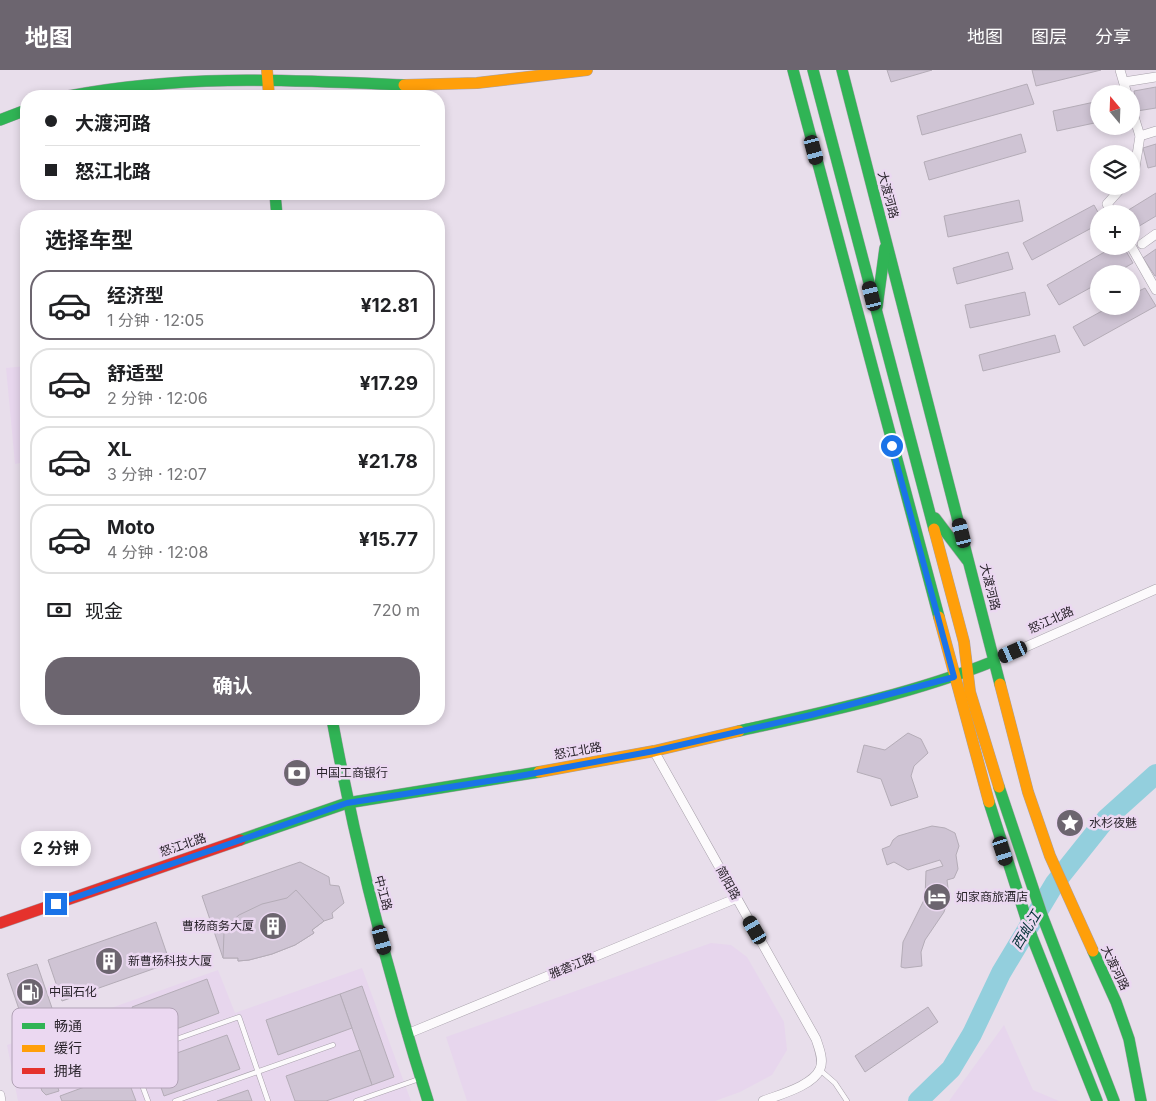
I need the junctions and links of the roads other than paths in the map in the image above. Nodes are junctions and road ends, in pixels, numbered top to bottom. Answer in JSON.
{"nodes":[{"id":1,"x":587,"y":70,"type":"edge"},
{"id":2,"x":793,"y":70,"type":"edge"},
{"id":3,"x":812,"y":70,"type":"edge"},
{"id":4,"x":842,"y":70,"type":"edge"},
{"id":5,"x":1120,"y":70,"type":"edge"},
{"id":6,"x":269,"y":72,"type":"edge"},
{"id":7,"x":552,"y":72,"type":"edge"},
{"id":8,"x":1156,"y":76,"type":"edge"},
{"id":9,"x":1124,"y":82,"type":"junction"},
{"id":10,"x":1125,"y":85,"type":"edge"},
{"id":11,"x":94,"y":90,"type":"edge"},
{"id":12,"x":269,"y":90,"type":"edge"},
{"id":13,"x":20,"y":112,"type":"edge"},
{"id":14,"x":0,"y":120,"type":"edge"},
{"id":15,"x":1156,"y":131,"type":"edge"},
{"id":16,"x":1140,"y":136,"type":"joint"},
{"id":17,"x":1139,"y":145,"type":"edge"},
{"id":18,"x":1115,"y":195,"type":"edge"},
{"id":19,"x":1108,"y":205,"type":"edge"},
{"id":20,"x":1156,"y":234,"type":"edge"},
{"id":21,"x":886,"y":240,"type":"junction"},
{"id":22,"x":1142,"y":244,"type":"dead end"},
{"id":23,"x":1136,"y":255,"type":"edge"},
{"id":24,"x":1156,"y":290,"type":"edge"},
{"id":25,"x":876,"y":315,"type":"junction"},
{"id":26,"x":930,"y":513,"type":"junction"},
{"id":27,"x":970,"y":564,"type":"junction"},
{"id":28,"x":1156,"y":588,"type":"edge"},
{"id":29,"x":994,"y":661,"type":"junction"},
{"id":30,"x":967,"y":672,"type":"junction"},
{"id":31,"x":954,"y":677,"type":"junction"},
{"id":32,"x":333,"y":725,"type":"edge"},
{"id":33,"x":654,"y":751,"type":"junction"},
{"id":34,"x":347,"y":803,"type":"junction"},
{"id":35,"x":737,"y":898,"type":"junction"},
{"id":36,"x":0,"y":923,"type":"edge"},
{"id":37,"x":407,"y":1034,"type":"junction"},
{"id":38,"x":178,"y":1038,"type":"edge"},
{"id":39,"x":333,"y":1045,"type":"dead end"},
{"id":40,"x":820,"y":1070,"type":"junction"},
{"id":41,"x":258,"y":1072,"type":"junction"},
{"id":42,"x":421,"y":1078,"type":"junction"},
{"id":43,"x":143,"y":1088,"type":"edge"},
{"id":44,"x":0,"y":1095,"type":"edge"},
{"id":45,"x":1,"y":1101,"type":"edge"},
{"id":46,"x":148,"y":1101,"type":"edge"},
{"id":47,"x":175,"y":1101,"type":"edge"},
{"id":48,"x":268,"y":1101,"type":"edge"},
{"id":49,"x":356,"y":1101,"type":"edge"},
{"id":50,"x":428,"y":1101,"type":"edge"},
{"id":51,"x":763,"y":1101,"type":"edge"},
{"id":52,"x":848,"y":1101,"type":"edge"},
{"id":53,"x":1097,"y":1101,"type":"edge"},
{"id":54,"x":1114,"y":1101,"type":"edge"},
{"id":55,"x":1141,"y":1101,"type":"edge"}],
"edges":[{"from":1,"to":7,"type":"main road"},
{"from":2,"to":31,"type":"main road"},
{"from":3,"to":25,"type":"main road"},
{"from":4,"to":21,"type":"main road","name":"大渡河路"},
{"from":5,"to":9,"type":"street"},
{"from":6,"to":7,"type":"main road"},
{"from":6,"to":11,"type":"main road"},
{"from":6,"to":12,"type":"main road"},
{"from":8,"to":9,"type":"street"},
{"from":9,"to":10,"type":"street"},
{"from":13,"to":14,"type":"main road"},
{"from":15,"to":16,"type":"street"},
{"from":16,"to":17,"type":"street"},
{"from":18,"to":19,"type":"street"},
{"from":20,"to":22,"type":"street"},
{"from":21,"to":25,"type":"main road"},
{"from":21,"to":27,"type":"main road","name":"大渡河路"},
{"from":23,"to":24,"type":"street"},
{"from":25,"to":26,"type":"main road"},
{"from":26,"to":27,"type":"main road"},
{"from":26,"to":30,"type":"main road"},
{"from":27,"to":29,"type":"main road","name":"大渡河路"},
{"from":28,"to":29,"type":"street","name":"怒江北路"},
{"from":29,"to":30,"type":"main road","name":"怒江北路"},
{"from":29,"to":55,"type":"main road","name":"大渡河路"},
{"from":30,"to":31,"type":"main road","name":"怒江北路"},
{"from":30,"to":54,"type":"main road"},
{"from":31,"to":33,"type":"main road","name":"怒江北路"},
{"from":31,"to":53,"type":"main road"},
{"from":32,"to":34,"type":"main road","name":"中江路"},
{"from":33,"to":34,"type":"main road","name":"怒江北路"},
{"from":33,"to":35,"type":"street","name":"简阳路"},
{"from":34,"to":36,"type":"main road","name":"怒江北路"},
{"from":34,"to":37,"type":"main road","name":"中江路"},
{"from":35,"to":37,"type":"street","name":"雅砻江路"},
{"from":35,"to":40,"type":"street","name":"简阳路"},
{"from":37,"to":42,"type":"main road","name":"中江路"},
{"from":38,"to":41,"type":"lane"},
{"from":39,"to":41,"type":"lane"},
{"from":40,"to":51,"type":"street"},
{"from":40,"to":52,"type":"lane"},
{"from":41,"to":47,"type":"lane"},
{"from":41,"to":48,"type":"lane"},
{"from":42,"to":49,"type":"lane"},
{"from":42,"to":50,"type":"main road","name":"中江路"},
{"from":43,"to":46,"type":"lane"},
{"from":44,"to":45,"type":"street"}]}
